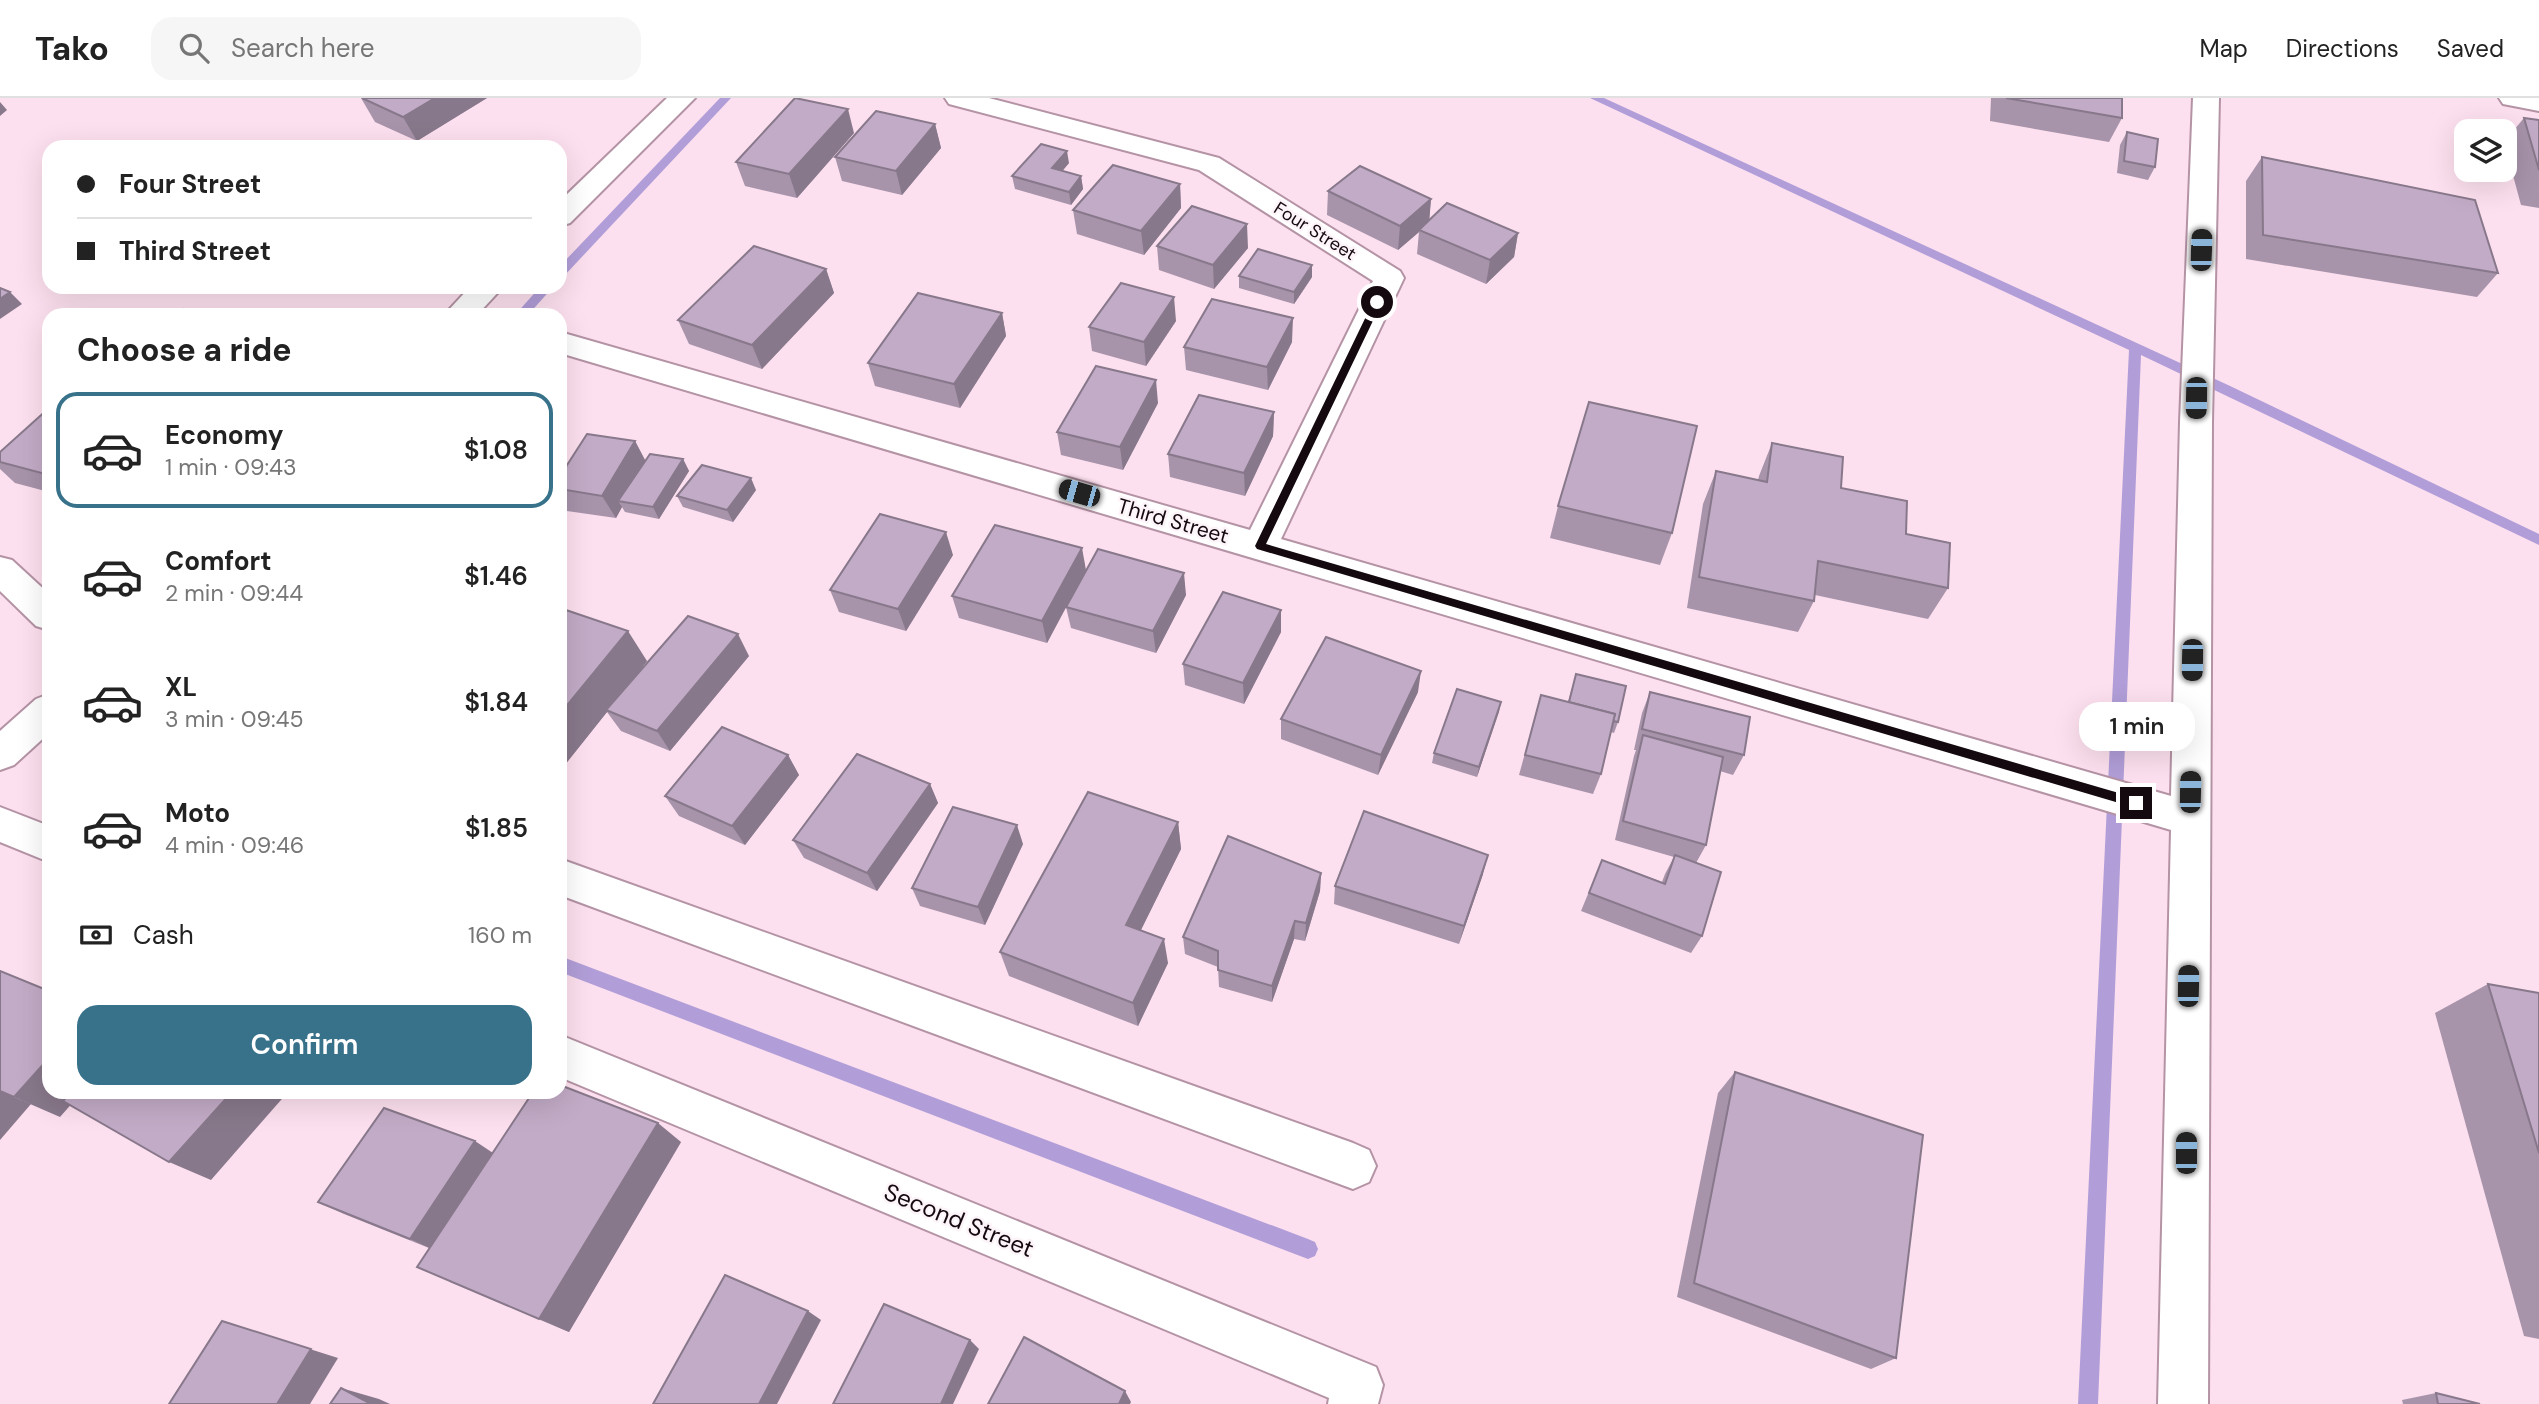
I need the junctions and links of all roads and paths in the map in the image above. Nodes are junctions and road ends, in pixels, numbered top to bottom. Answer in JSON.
{"nodes":[{"id":1,"x":682,"y":98,"type":"edge"},
{"id":2,"x":957,"y":98,"type":"edge"},
{"id":3,"x":2206,"y":98,"type":"edge"},
{"id":4,"x":2512,"y":98,"type":"edge"},
{"id":5,"x":2539,"y":103,"type":"edge"},
{"id":6,"x":567,"y":209,"type":"edge"},
{"id":7,"x":482,"y":294,"type":"edge"},
{"id":8,"x":469,"y":308,"type":"edge"},
{"id":9,"x":567,"y":344,"type":"edge"},
{"id":10,"x":1260,"y":546,"type":"junction"},
{"id":11,"x":0,"y":570,"type":"edge"},
{"id":12,"x":42,"y":609,"type":"edge"},
{"id":13,"x":42,"y":716,"type":"edge"},
{"id":14,"x":0,"y":754,"type":"edge"},
{"id":15,"x":2189,"y":818,"type":"junction"},
{"id":16,"x":0,"y":824,"type":"edge"},
{"id":17,"x":42,"y":841,"type":"edge"},
{"id":18,"x":567,"y":880,"type":"edge"},
{"id":19,"x":567,"y":1059,"type":"edge"},
{"id":20,"x":1353,"y":1167,"type":"dead end"},
{"id":21,"x":1355,"y":1395,"type":"edge"},
{"id":22,"x":2183,"y":1404,"type":"edge"}],
"edges":[{"from":1,"to":6,"type":"street"},
{"from":2,"to":10,"type":"street","name":"Four Street"},
{"from":3,"to":15,"type":"street"},
{"from":4,"to":5,"type":"street"},
{"from":7,"to":8,"type":"street"},
{"from":9,"to":10,"type":"street","name":"Third Street"},
{"from":10,"to":15,"type":"street","name":"Third Street"},
{"from":11,"to":12,"type":"street"},
{"from":13,"to":14,"type":"street"},
{"from":15,"to":22,"type":"street"},
{"from":16,"to":17,"type":"street"},
{"from":18,"to":20,"type":"street"},
{"from":19,"to":21,"type":"street","name":"Second Street"}]}
